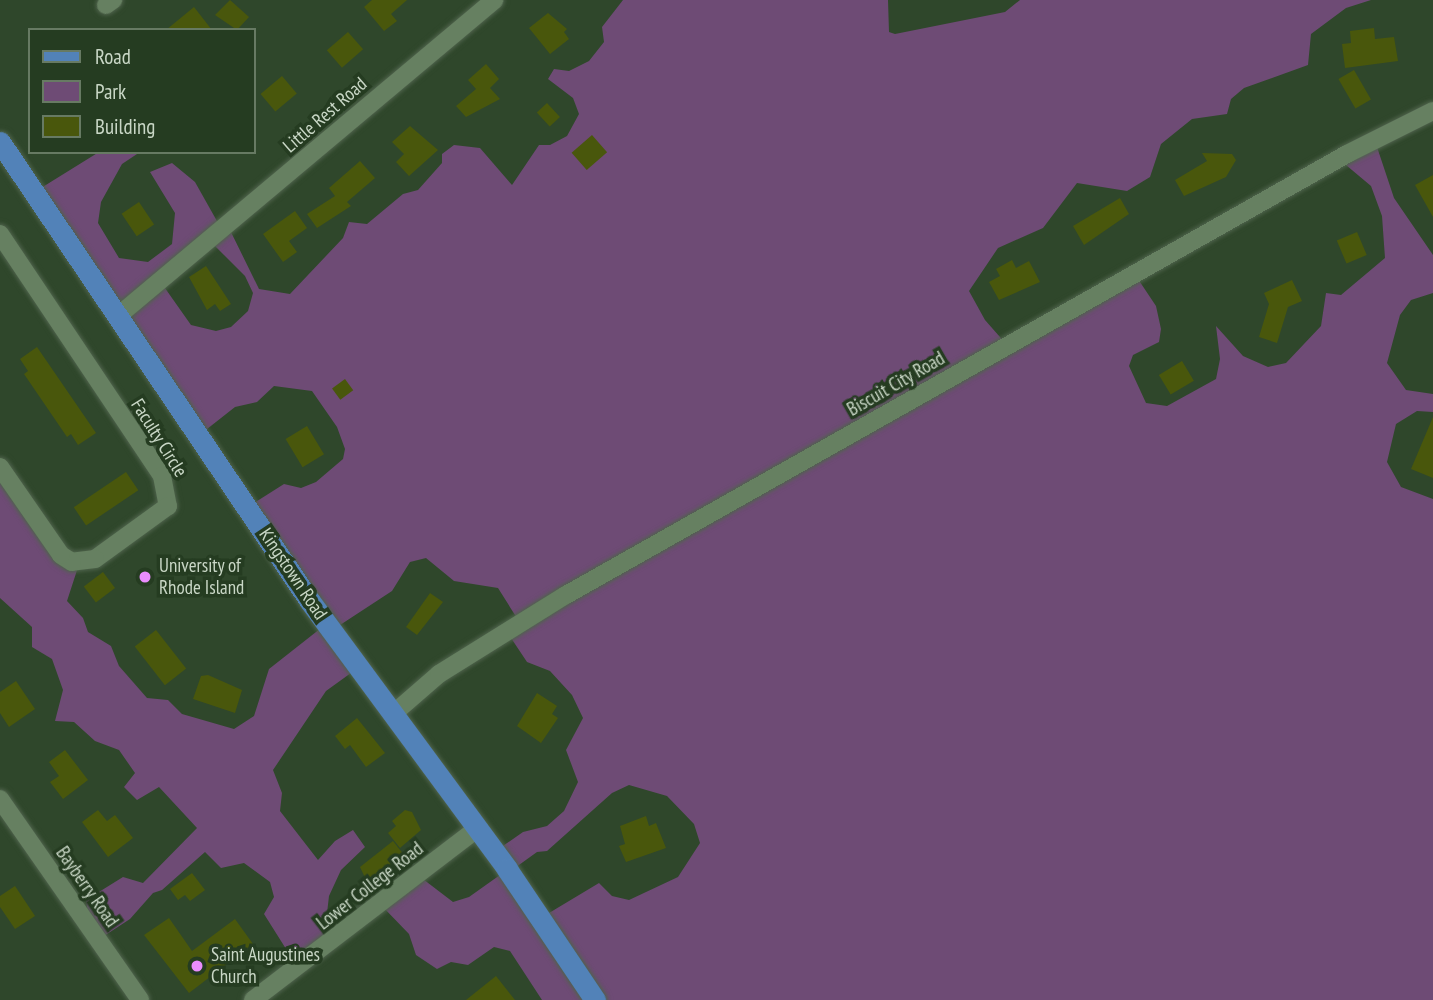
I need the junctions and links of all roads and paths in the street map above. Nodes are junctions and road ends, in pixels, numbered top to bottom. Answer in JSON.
{"nodes":[{"id":1,"x":491,"y":1,"type":"edge"},
{"id":2,"x":1433,"y":111,"type":"edge"},
{"id":3,"x":0,"y":142,"type":"edge"},
{"id":4,"x":0,"y":234,"type":"edge"},
{"id":5,"x":119,"y":315,"type":"junction"},
{"id":6,"x":0,"y":467,"type":"edge"},
{"id":7,"x":393,"y":714,"type":"junction"},
{"id":8,"x":0,"y":799,"type":"edge"},
{"id":9,"x":477,"y":828,"type":"junction"},
{"id":10,"x":140,"y":1000,"type":"edge"},
{"id":11,"x":253,"y":1000,"type":"edge"},
{"id":12,"x":595,"y":1000,"type":"edge"}],
"edges":[{"from":1,"to":5,"type":"street","name":"Little Rest Road"},
{"from":2,"to":7,"type":"street","name":"Biscuit City Road"},
{"from":3,"to":5,"type":"main road","name":"Kingstown Road"},
{"from":4,"to":6,"type":"street","name":"Faculty Circle"},
{"from":5,"to":7,"type":"main road","name":"Kingstown Road"},
{"from":7,"to":9,"type":"main road","name":"Kingstown Road"},
{"from":8,"to":10,"type":"street","name":"Bayberry Road"},
{"from":9,"to":11,"type":"street","name":"Lower College Road"},
{"from":9,"to":12,"type":"main road","name":"Kingstown Road"}]}
